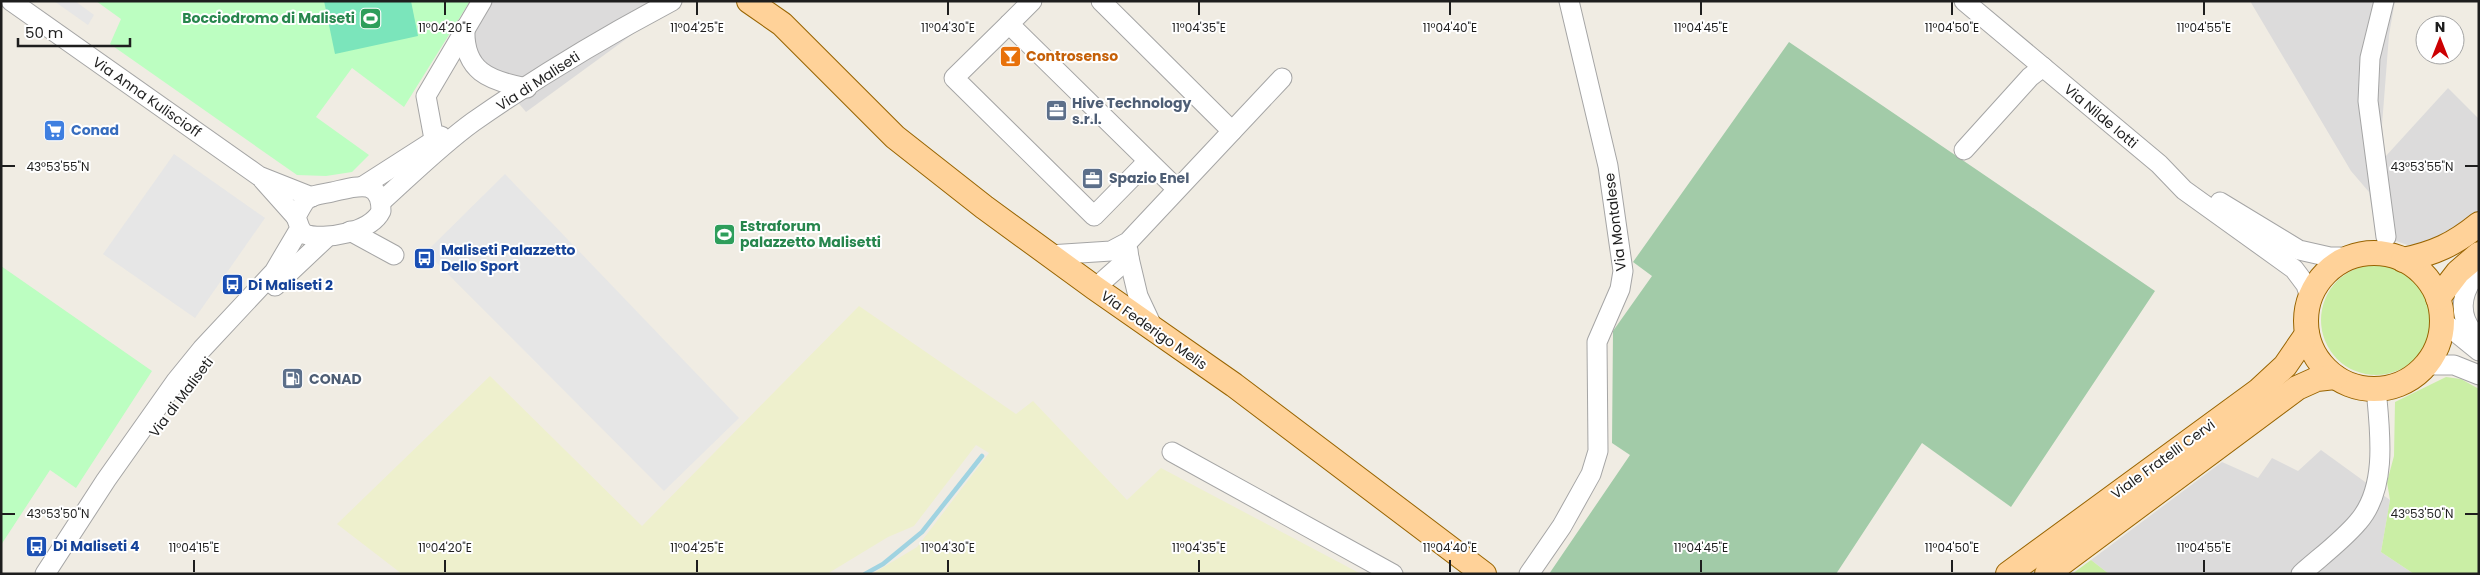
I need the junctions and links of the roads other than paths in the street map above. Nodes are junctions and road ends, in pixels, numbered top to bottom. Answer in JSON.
{"nodes":[{"id":1,"x":11,"y":1,"type":"edge"},
{"id":2,"x":482,"y":1,"type":"edge"},
{"id":3,"x":648,"y":1,"type":"edge"},
{"id":4,"x":672,"y":1,"type":"edge"},
{"id":5,"x":749,"y":1,"type":"edge"},
{"id":6,"x":777,"y":1,"type":"edge"},
{"id":7,"x":1032,"y":1,"type":"edge"},
{"id":8,"x":1101,"y":1,"type":"edge"},
{"id":9,"x":1569,"y":1,"type":"edge"},
{"id":10,"x":1964,"y":1,"type":"edge"},
{"id":11,"x":2384,"y":1,"type":"edge"},
{"id":12,"x":1009,"y":24,"type":"junction"},
{"id":13,"x":465,"y":28,"type":"junction"},
{"id":14,"x":603,"y":39,"type":"junction"},
{"id":15,"x":2043,"y":67,"type":"junction"},
{"id":16,"x":833,"y":76,"type":"junction"},
{"id":17,"x":1282,"y":78,"type":"dead end"},
{"id":18,"x":527,"y":88,"type":"junction"},
{"id":19,"x":472,"y":122,"type":"junction"},
{"id":20,"x":1232,"y":131,"type":"junction"},
{"id":21,"x":434,"y":138,"type":"junction"},
{"id":22,"x":1964,"y":150,"type":"dead end"},
{"id":23,"x":1148,"y":161,"type":"junction"},
{"id":24,"x":2159,"y":164,"type":"junction"},
{"id":25,"x":259,"y":176,"type":"junction"},
{"id":26,"x":364,"y":186,"type":"junction"},
{"id":27,"x":1177,"y":189,"type":"junction"},
{"id":28,"x":312,"y":197,"type":"junction"},
{"id":29,"x":379,"y":210,"type":"junction"},
{"id":30,"x":298,"y":223,"type":"junction"},
{"id":31,"x":2479,"y":224,"type":"edge"},
{"id":32,"x":350,"y":231,"type":"junction"},
{"id":33,"x":2386,"y":237,"type":"dead end"},
{"id":34,"x":326,"y":238,"type":"junction"},
{"id":35,"x":1128,"y":250,"type":"junction"},
{"id":36,"x":1111,"y":251,"type":"junction"},
{"id":37,"x":2479,"y":254,"type":"edge"},
{"id":38,"x":1049,"y":255,"type":"junction"},
{"id":39,"x":2352,"y":257,"type":"junction"},
{"id":40,"x":2403,"y":260,"type":"junction"},
{"id":41,"x":2479,"y":271,"type":"edge"},
{"id":42,"x":1095,"y":288,"type":"junction"},
{"id":43,"x":2310,"y":298,"type":"junction"},
{"id":44,"x":2438,"y":298,"type":"junction"},
{"id":45,"x":2442,"y":321,"type":"junction"},
{"id":46,"x":1154,"y":330,"type":"junction"},
{"id":47,"x":2307,"y":334,"type":"junction"},
{"id":48,"x":2478,"y":346,"type":"edge"},
{"id":49,"x":2426,"y":365,"type":"junction"},
{"id":50,"x":2474,"y":372,"type":"edge"},
{"id":51,"x":2335,"y":377,"type":"junction"},
{"id":52,"x":2376,"y":389,"type":"junction"},
{"id":53,"x":1172,"y":452,"type":"dead end"},
{"id":54,"x":45,"y":574,"type":"edge"},
{"id":55,"x":58,"y":574,"type":"edge"},
{"id":56,"x":1393,"y":574,"type":"edge"},
{"id":57,"x":1484,"y":574,"type":"edge"},
{"id":58,"x":1529,"y":574,"type":"edge"},
{"id":59,"x":2008,"y":574,"type":"edge"},
{"id":60,"x":2047,"y":574,"type":"edge"},
{"id":61,"x":2302,"y":574,"type":"edge"}],
"edges":[{"from":1,"to":25,"type":"street","name":"Via Anna Kuliscioff"},
{"from":2,"to":13,"type":"street"},
{"from":3,"to":14,"type":"street","name":"Via di Maliseti"},
{"from":4,"to":14,"type":"street","name":"Via di Maliseti"},
{"from":5,"to":16,"type":"main road","name":"Via Federigo Melis"},
{"from":6,"to":16,"type":"main road","name":"Via Federigo Melis"},
{"from":7,"to":12,"type":"street"},
{"from":8,"to":20,"type":"street"},
{"from":9,"to":58,"type":"street","name":"Via Montalese"},
{"from":10,"to":15,"type":"street","name":"Via Nilde Iotti"},
{"from":11,"to":33,"type":"street"},
{"from":12,"to":23,"type":"street"},
{"from":12,"to":23,"type":"street"},
{"from":13,"to":18,"type":"street"},
{"from":13,"to":21,"type":"street"},
{"from":14,"to":18,"type":"street","name":"Via di Maliseti"},
{"from":15,"to":22,"type":"street"},
{"from":15,"to":24,"type":"street","name":"Via Nilde Iotti"},
{"from":16,"to":38,"type":"main road","name":"Via Federigo Melis"},
{"from":17,"to":20,"type":"street"},
{"from":18,"to":19,"type":"street","name":"Via di Maliseti"},
{"from":19,"to":21,"type":"street","name":"Via di Maliseti"},
{"from":19,"to":29,"type":"street","name":"Via di Maliseti"},
{"from":20,"to":27,"type":"street"},
{"from":21,"to":26,"type":"street","name":"Via di Maliseti"},
{"from":23,"to":27,"type":"street"},
{"from":24,"to":39,"type":"street"},
{"from":24,"to":43,"type":"street"},
{"from":25,"to":28,"type":"street"},
{"from":25,"to":30,"type":"street"},
{"from":26,"to":28,"type":"street","name":"Via di Maliseti"},
{"from":26,"to":29,"type":"street"},
{"from":27,"to":35,"type":"street"},
{"from":28,"to":30,"type":"street","name":"Via di Maliseti"},
{"from":29,"to":32,"type":"street","name":"Via di Maliseti"},
{"from":29,"to":32,"type":"street"},
{"from":30,"to":34,"type":"street"},
{"from":30,"to":54,"type":"street","name":"Via di Maliseti"},
{"from":31,"to":40,"type":"main road"},
{"from":32,"to":34,"type":"street","name":"Via di Maliseti"},
{"from":34,"to":55,"type":"street","name":"Via di Maliseti"},
{"from":35,"to":36,"type":"street"},
{"from":35,"to":42,"type":"street"},
{"from":35,"to":46,"type":"street"},
{"from":36,"to":38,"type":"street"},
{"from":36,"to":42,"type":"street"},
{"from":37,"to":44,"type":"main road"},
{"from":38,"to":42,"type":"main road","name":"Via Federigo Melis"},
{"from":39,"to":40,"type":"main road"},
{"from":39,"to":43,"type":"main road"},
{"from":40,"to":44,"type":"main road"},
{"from":41,"to":48,"type":"street"},
{"from":42,"to":46,"type":"main road","name":"Via Federigo Melis"},
{"from":43,"to":47,"type":"main road"},
{"from":44,"to":45,"type":"main road"},
{"from":45,"to":48,"type":"street"},
{"from":45,"to":49,"type":"main road"},
{"from":46,"to":57,"type":"main road","name":"Via Federigo Melis"},
{"from":47,"to":51,"type":"main road"},
{"from":47,"to":59,"type":"main road","name":"Viale Fratelli Cervi"},
{"from":49,"to":50,"type":"street"},
{"from":49,"to":52,"type":"main road"},
{"from":51,"to":52,"type":"main road"},
{"from":51,"to":60,"type":"main road","name":"Viale Fratelli Cervi"},
{"from":52,"to":61,"type":"street"},
{"from":53,"to":56,"type":"street"}]}
